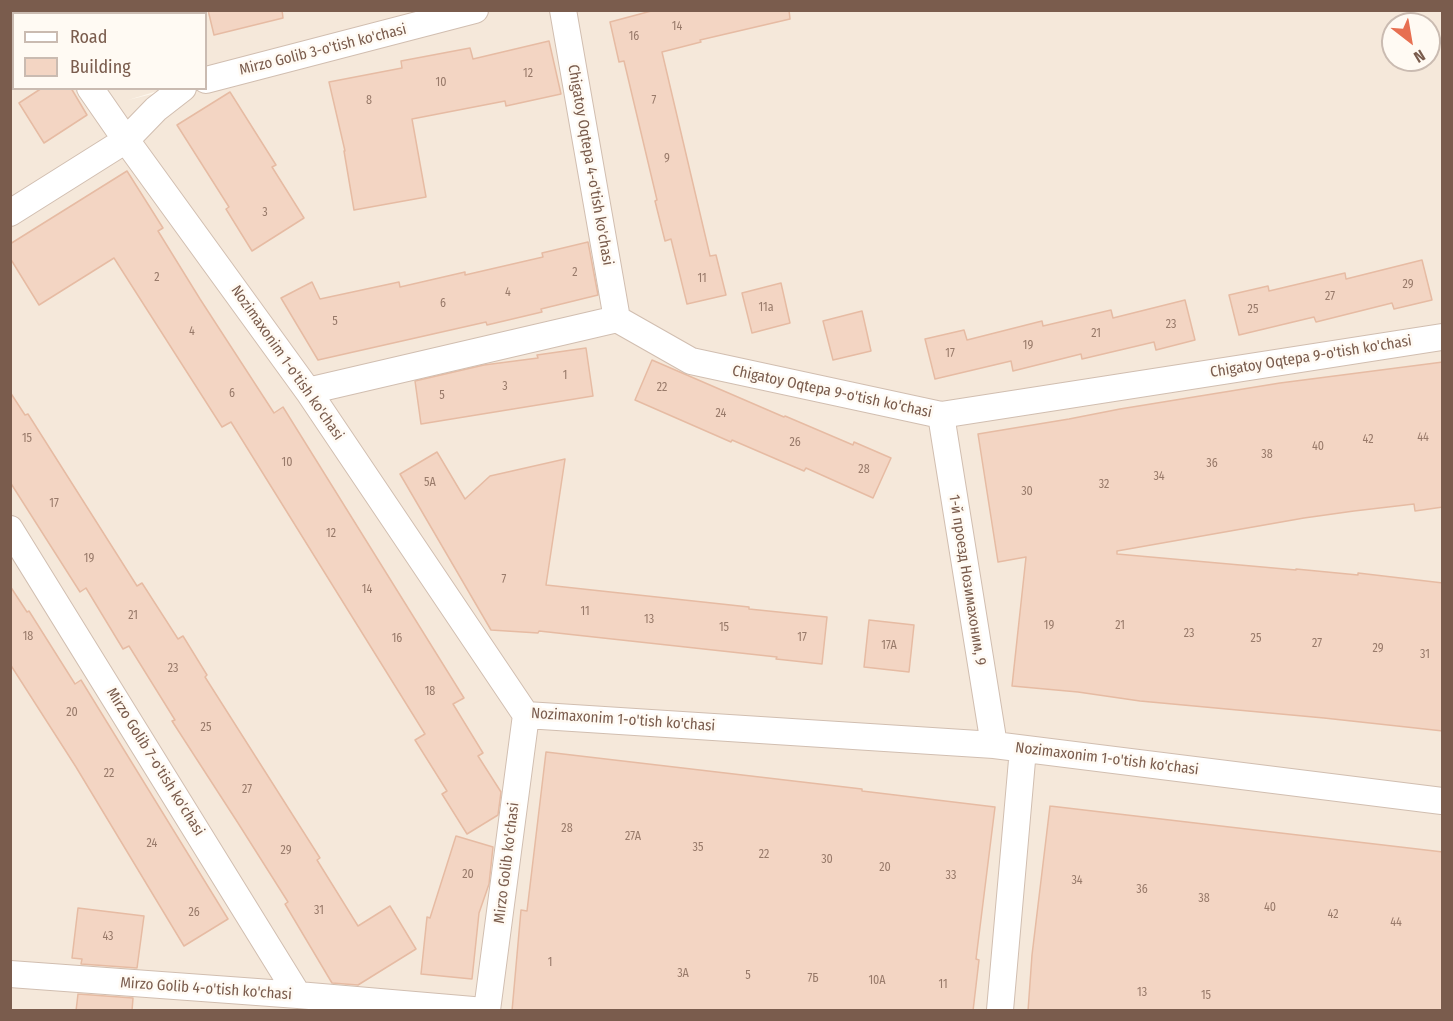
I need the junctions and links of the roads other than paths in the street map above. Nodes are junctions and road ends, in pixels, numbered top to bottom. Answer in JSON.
{"nodes":[{"id":1,"x":475,"y":10,"type":"edge"},
{"id":2,"x":563,"y":10,"type":"edge"},
{"id":3,"x":207,"y":80,"type":"edge"},
{"id":4,"x":91,"y":90,"type":"edge"},
{"id":5,"x":180,"y":90,"type":"edge"},
{"id":6,"x":126,"y":140,"type":"junction"},
{"id":7,"x":10,"y":213,"type":"edge"},
{"id":8,"x":617,"y":319,"type":"junction"},
{"id":9,"x":1443,"y":337,"type":"edge"},
{"id":10,"x":308,"y":391,"type":"junction"},
{"id":11,"x":941,"y":415,"type":"junction"},
{"id":12,"x":10,"y":529,"type":"edge"},
{"id":13,"x":526,"y":715,"type":"junction"},
{"id":14,"x":994,"y":745,"type":"junction"},
{"id":15,"x":1023,"y":748,"type":"junction"},
{"id":16,"x":1443,"y":801,"type":"edge"},
{"id":17,"x":10,"y":974,"type":"edge"},
{"id":18,"x":298,"y":995,"type":"junction"},
{"id":19,"x":473,"y":1011,"type":"edge"},
{"id":20,"x":488,"y":1011,"type":"edge"},
{"id":21,"x":1000,"y":1011,"type":"edge"}],
"edges":[{"from":1,"to":3,"type":"street","name":"Mirzo Golib 3-o'tish ko'chasi"},
{"from":2,"to":8,"type":"street","name":"Chigatoy Oqtepa 4-o'tish ko'chasi"},
{"from":4,"to":6,"type":"street","name":"Nozimaxonim 1-o'tish ko'chasi"},
{"from":5,"to":6,"type":"street"},
{"from":6,"to":7,"type":"street"},
{"from":6,"to":10,"type":"street","name":"Nozimaxonim 1-o'tish ko'chasi"},
{"from":8,"to":10,"type":"street"},
{"from":8,"to":11,"type":"street","name":"Chigatoy Oqtepa 9-o'tish ko'chasi"},
{"from":9,"to":11,"type":"street","name":"Chigatoy Oqtepa 9-o'tish ko'chasi"},
{"from":10,"to":13,"type":"street","name":"Nozimaxonim 1-o'tish ko'chasi"},
{"from":11,"to":14,"type":"street","name":"1-й проезд Нозимахоним, 9"},
{"from":12,"to":18,"type":"street","name":"Mirzo Golib 7-o'tish ko'chasi"},
{"from":13,"to":14,"type":"street","name":"Nozimaxonim 1-o'tish ko'chasi"},
{"from":13,"to":20,"type":"street","name":"Mirzo Golib ko'chasi"},
{"from":14,"to":15,"type":"street","name":"Nozimaxonim 1-o'tish ko'chasi"},
{"from":15,"to":16,"type":"street","name":"Nozimaxonim 1-o'tish ko'chasi"},
{"from":15,"to":21,"type":"street"},
{"from":17,"to":18,"type":"street","name":"Mirzo Golib 4-o'tish ko'chasi"},
{"from":18,"to":19,"type":"street","name":"Mirzo Golib 4-o'tish ko'chasi"}]}
